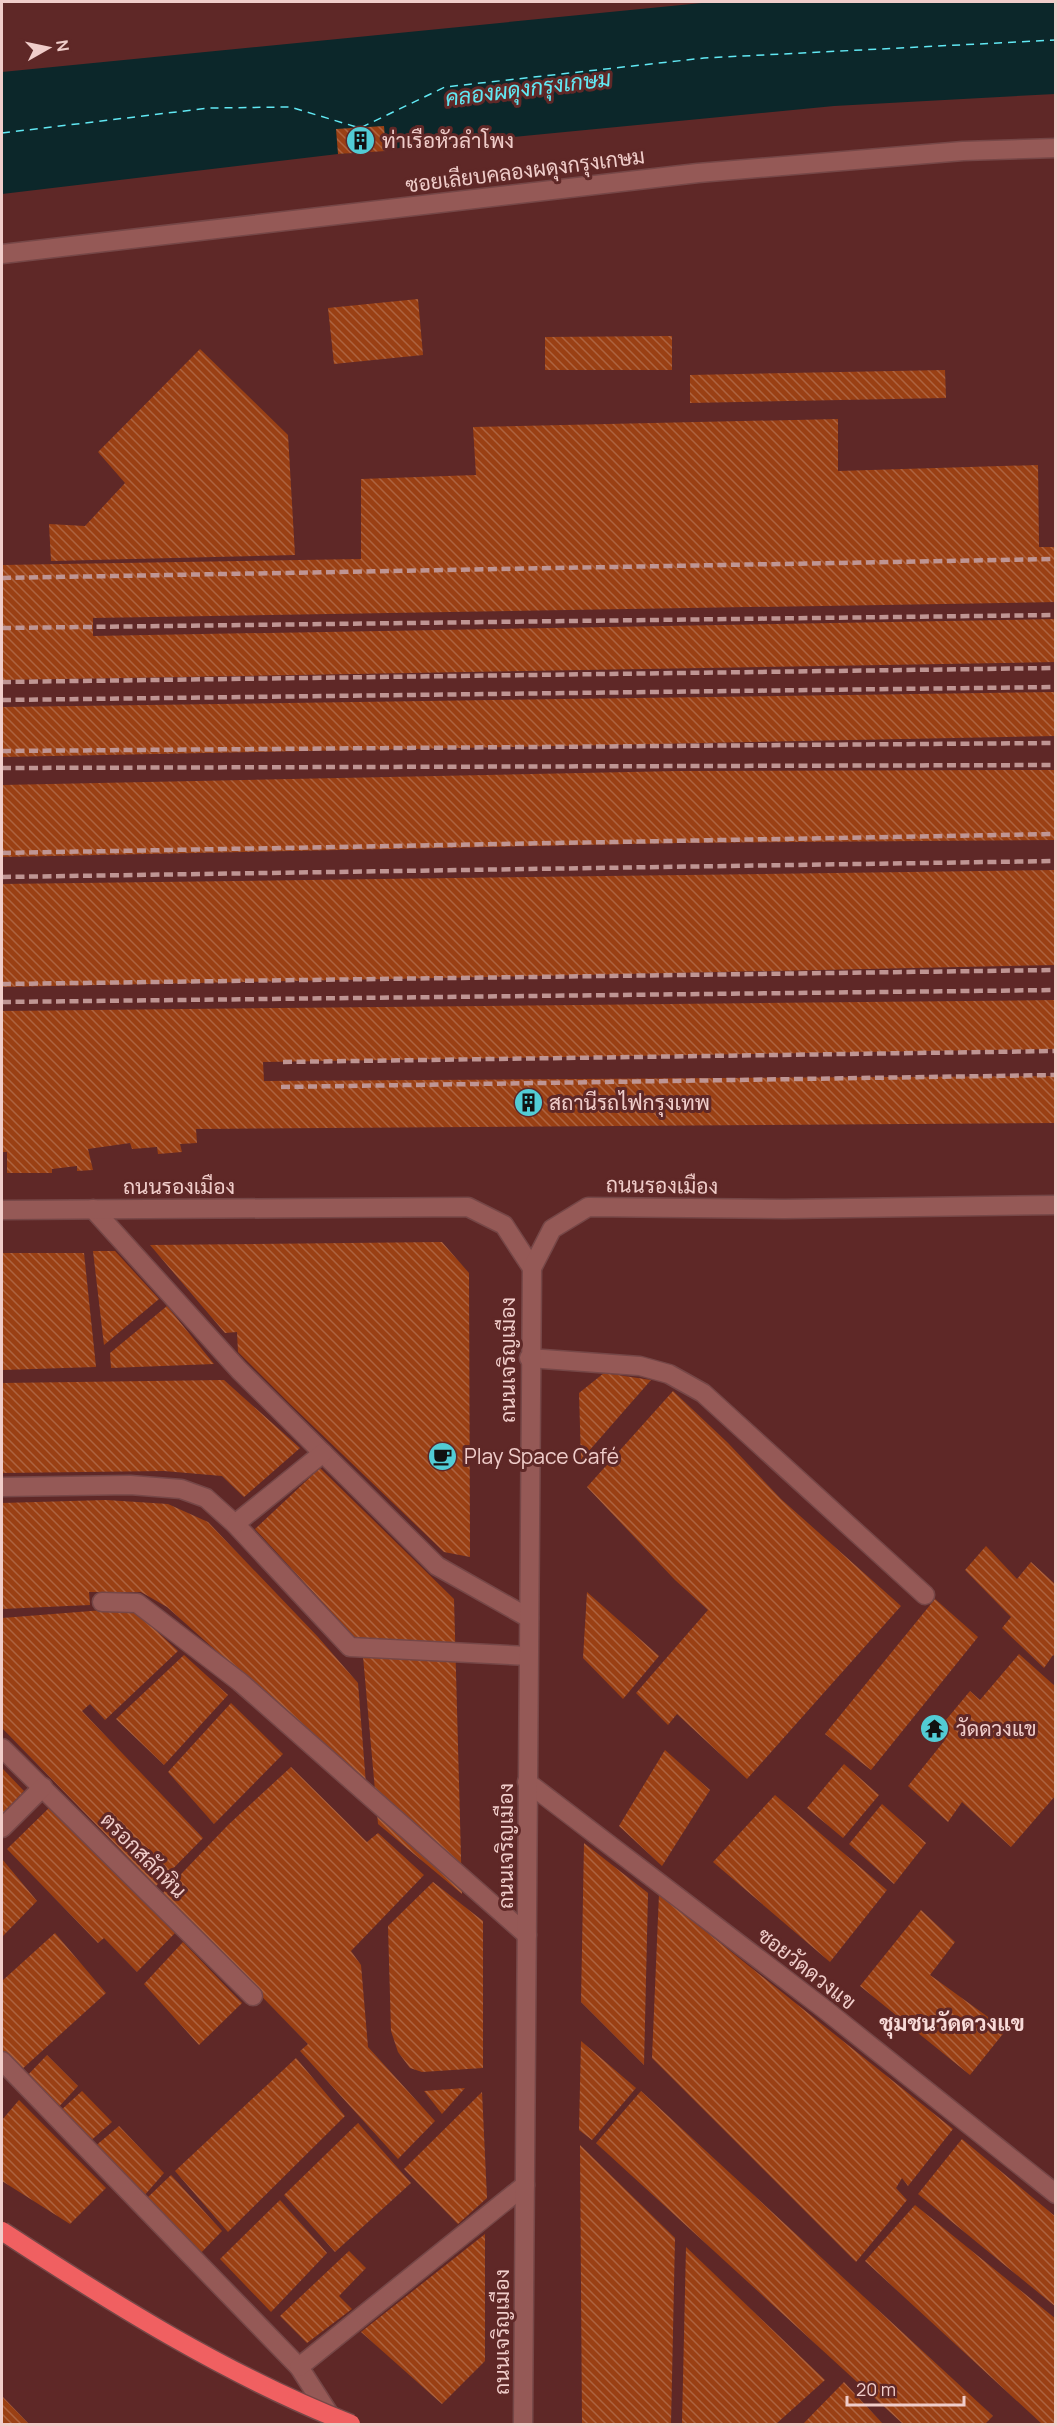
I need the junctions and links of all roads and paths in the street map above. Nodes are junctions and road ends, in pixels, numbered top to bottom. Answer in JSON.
{"nodes":[{"id":1,"x":1056,"y":147,"type":"edge"},
{"id":2,"x":2,"y":254,"type":"edge"},
{"id":3,"x":1056,"y":1206,"type":"edge"},
{"id":4,"x":93,"y":1209,"type":"junction"},
{"id":5,"x":2,"y":1210,"type":"edge"},
{"id":6,"x":532,"y":1268,"type":"junction"},
{"id":7,"x":529,"y":1358,"type":"junction"},
{"id":8,"x":323,"y":1453,"type":"junction"},
{"id":9,"x":2,"y":1487,"type":"edge"},
{"id":10,"x":235,"y":1524,"type":"junction"},
{"id":11,"x":925,"y":1595,"type":"dead end"},
{"id":12,"x":102,"y":1602,"type":"dead end"},
{"id":13,"x":529,"y":1618,"type":"junction"},
{"id":14,"x":528,"y":1656,"type":"junction"},
{"id":15,"x":2,"y":1749,"type":"edge"},
{"id":16,"x":527,"y":1782,"type":"junction"},
{"id":17,"x":43,"y":1787,"type":"junction"},
{"id":18,"x":2,"y":1828,"type":"edge"},
{"id":19,"x":527,"y":1935,"type":"junction"},
{"id":20,"x":253,"y":1996,"type":"dead end"},
{"id":21,"x":2,"y":2061,"type":"edge"},
{"id":22,"x":525,"y":2185,"type":"junction"},
{"id":23,"x":1056,"y":2194,"type":"edge"},
{"id":24,"x":2,"y":2231,"type":"edge"},
{"id":25,"x":299,"y":2367,"type":"junction"},
{"id":26,"x":337,"y":2424,"type":"edge"},
{"id":27,"x":351,"y":2424,"type":"edge"},
{"id":28,"x":524,"y":2424,"type":"edge"}],
"edges":[{"from":1,"to":2,"type":"street","name":"ซอยเลียบคลองผดุงกรุงเกษม"},
{"from":3,"to":6,"type":"street","name":"ถนนรองเมือง"},
{"from":4,"to":5,"type":"street","name":"ถนนรองเมือง"},
{"from":4,"to":6,"type":"street","name":"ถนนรองเมือง"},
{"from":4,"to":8,"type":"street"},
{"from":6,"to":7,"type":"street","name":"ถนนเจริญเมือง"},
{"from":7,"to":11,"type":"street"},
{"from":7,"to":13,"type":"street","name":"ถนนเจริญเมือง"},
{"from":8,"to":10,"type":"street"},
{"from":8,"to":13,"type":"street"},
{"from":9,"to":10,"type":"street"},
{"from":10,"to":14,"type":"street"},
{"from":12,"to":19,"type":"street"},
{"from":13,"to":14,"type":"street","name":"ถนนเจริญเมือง"},
{"from":14,"to":16,"type":"street","name":"ถนนเจริญเมือง"},
{"from":15,"to":17,"type":"street","name":"ตรอกสลักหิน"},
{"from":16,"to":19,"type":"street","name":"ถนนเจริญเมือง"},
{"from":16,"to":23,"type":"street","name":"ซอยวัดดวงแข"},
{"from":17,"to":18,"type":"street"},
{"from":17,"to":20,"type":"street","name":"ตรอกสลักหิน"},
{"from":19,"to":22,"type":"street","name":"ถนนเจริญเมือง"},
{"from":21,"to":25,"type":"street"},
{"from":22,"to":25,"type":"street"},
{"from":22,"to":28,"type":"street","name":"ถนนเจริญเมือง"},
{"from":24,"to":27,"type":"highway","bridge":true},
{"from":25,"to":26,"type":"street"}]}
